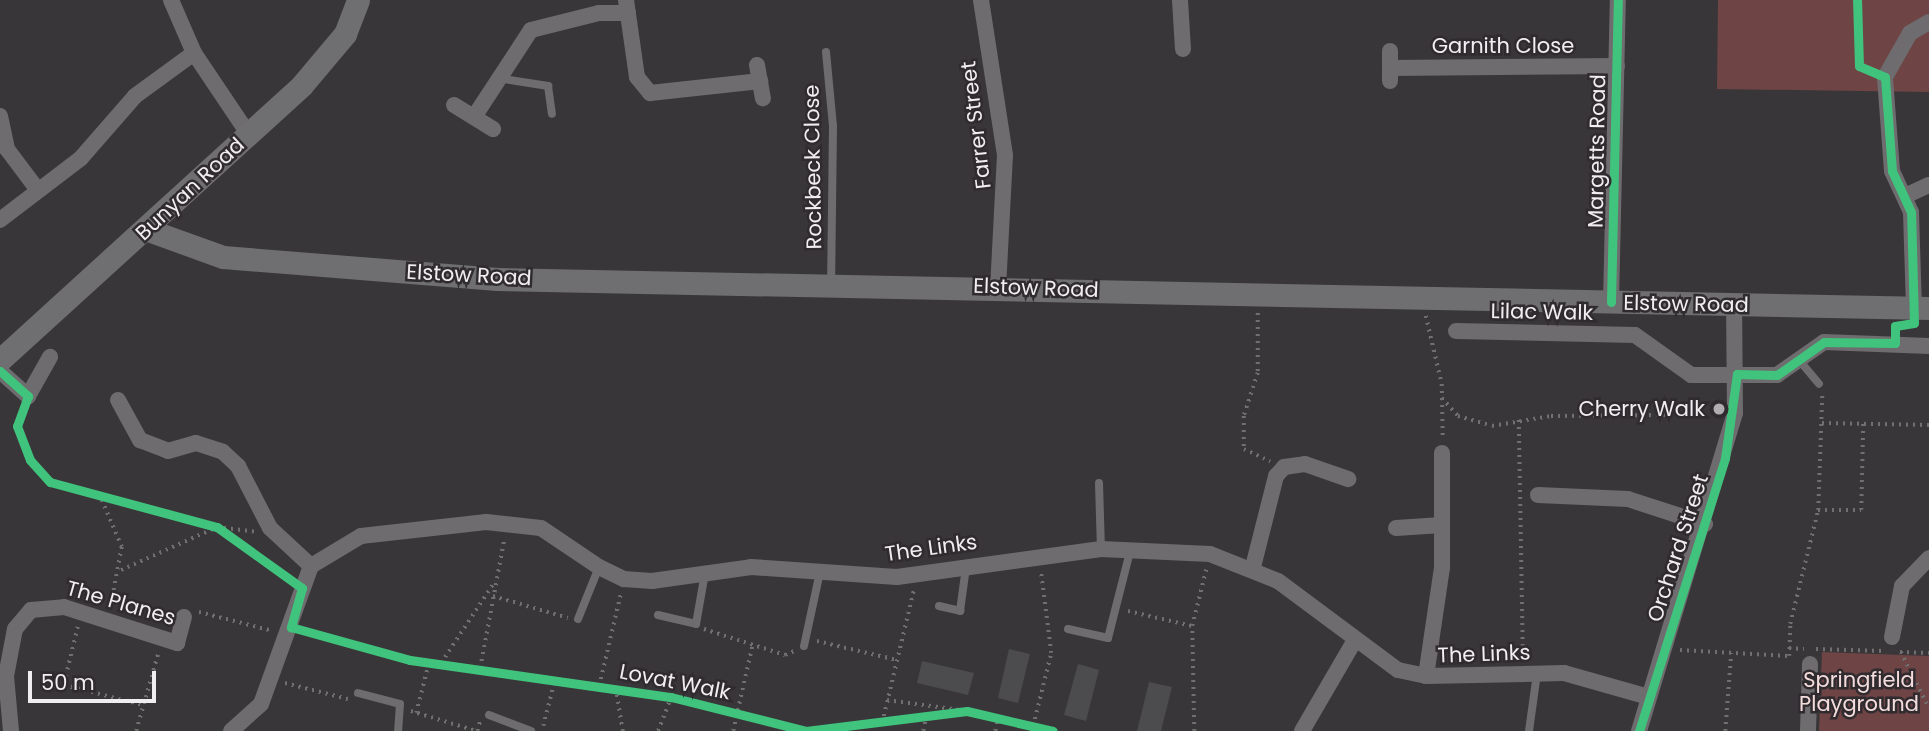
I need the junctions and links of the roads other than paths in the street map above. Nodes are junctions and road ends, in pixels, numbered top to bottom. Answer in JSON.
{"nodes":[{"id":1,"x":171,"y":0,"type":"edge"},
{"id":2,"x":358,"y":0,"type":"edge"},
{"id":3,"x":981,"y":0,"type":"edge"},
{"id":4,"x":1180,"y":0,"type":"edge"},
{"id":5,"x":1618,"y":0,"type":"edge"},
{"id":6,"x":627,"y":7,"type":"edge"},
{"id":7,"x":1929,"y":22,"type":"edge"},
{"id":8,"x":1183,"y":49,"type":"dead end"},
{"id":9,"x":1390,"y":51,"type":"dead end"},
{"id":10,"x":826,"y":52,"type":"dead end"},
{"id":11,"x":194,"y":53,"type":"junction"},
{"id":12,"x":1617,"y":66,"type":"junction"},
{"id":13,"x":497,"y":78,"type":"junction"},
{"id":14,"x":763,"y":98,"type":"dead end"},
{"id":15,"x":454,"y":105,"type":"dead end"},
{"id":16,"x":552,"y":114,"type":"dead end"},
{"id":17,"x":0,"y":116,"type":"edge"},
{"id":18,"x":474,"y":117,"type":"junction"},
{"id":19,"x":493,"y":129,"type":"dead end"},
{"id":20,"x":249,"y":135,"type":"junction"},
{"id":21,"x":1929,"y":185,"type":"edge"},
{"id":22,"x":37,"y":189,"type":"junction"},
{"id":23,"x":1905,"y":196,"type":"junction"},
{"id":24,"x":0,"y":220,"type":"edge"},
{"id":25,"x":148,"y":230,"type":"junction"},
{"id":26,"x":831,"y":282,"type":"junction"},
{"id":27,"x":998,"y":287,"type":"junction"},
{"id":28,"x":1611,"y":302,"type":"junction"},
{"id":29,"x":1734,"y":305,"type":"junction"},
{"id":30,"x":1921,"y":308,"type":"edge"},
{"id":31,"x":1457,"y":331,"type":"dead end"},
{"id":32,"x":1929,"y":345,"type":"edge"},
{"id":33,"x":50,"y":357,"type":"dead end"},
{"id":34,"x":0,"y":360,"type":"edge"},
{"id":35,"x":1799,"y":360,"type":"junction"},
{"id":36,"x":0,"y":371,"type":"edge"},
{"id":37,"x":1737,"y":374,"type":"junction"},
{"id":38,"x":1819,"y":384,"type":"road end"},
{"id":39,"x":118,"y":400,"type":"dead end"},
{"id":40,"x":1442,"y":453,"type":"road end"},
{"id":41,"x":1348,"y":479,"type":"dead end"},
{"id":42,"x":1099,"y":483,"type":"dead end"},
{"id":43,"x":1538,"y":495,"type":"dead end"},
{"id":44,"x":1443,"y":524,"type":"junction"},
{"id":45,"x":1705,"y":524,"type":"junction"},
{"id":46,"x":1396,"y":527,"type":"dead end"},
{"id":47,"x":1130,"y":548,"type":"junction"},
{"id":48,"x":1101,"y":549,"type":"junction"},
{"id":49,"x":1929,"y":558,"type":"edge"},
{"id":50,"x":966,"y":564,"type":"junction"},
{"id":51,"x":311,"y":566,"type":"junction"},
{"id":52,"x":598,"y":567,"type":"junction"},
{"id":53,"x":1252,"y":567,"type":"junction"},
{"id":54,"x":820,"y":572,"type":"junction"},
{"id":55,"x":705,"y":573,"type":"junction"},
{"id":56,"x":939,"y":606,"type":"dead end"},
{"id":57,"x":658,"y":615,"type":"dead end"},
{"id":58,"x":184,"y":617,"type":"road end"},
{"id":59,"x":578,"y":619,"type":"road end"},
{"id":60,"x":1068,"y":629,"type":"dead end"},
{"id":61,"x":1892,"y":637,"type":"dead end"},
{"id":62,"x":1355,"y":640,"type":"junction"},
{"id":63,"x":804,"y":642,"type":"road end"},
{"id":64,"x":5,"y":649,"type":"edge"},
{"id":65,"x":1810,"y":664,"type":"dead end"},
{"id":66,"x":1530,"y":673,"type":"junction"},
{"id":67,"x":1426,"y":676,"type":"junction"},
{"id":68,"x":358,"y":693,"type":"road end"},
{"id":69,"x":1649,"y":697,"type":"junction"},
{"id":70,"x":489,"y":715,"type":"road end"},
{"id":71,"x":1310,"y":728,"type":"edge"},
{"id":72,"x":242,"y":729,"type":"edge"},
{"id":73,"x":10,"y":731,"type":"edge"},
{"id":74,"x":398,"y":731,"type":"edge"},
{"id":75,"x":531,"y":731,"type":"edge"},
{"id":76,"x":1529,"y":731,"type":"edge"},
{"id":77,"x":1639,"y":731,"type":"edge"},
{"id":78,"x":1808,"y":731,"type":"edge"}],
"edges":[{"from":1,"to":11,"type":"street"},
{"from":2,"to":20,"type":"street","name":"Bunyan Road"},
{"from":3,"to":27,"type":"street","name":"Farrer Street"},
{"from":4,"to":8,"type":"street"},
{"from":5,"to":12,"type":"street","name":"Margetts Road"},
{"from":6,"to":13,"type":"street"},
{"from":6,"to":14,"type":"street"},
{"from":7,"to":23,"type":"street"},
{"from":9,"to":12,"type":"street","name":"Garnith Close"},
{"from":10,"to":26,"type":"lane","name":"Rockbeck Close"},
{"from":11,"to":20,"type":"street"},
{"from":11,"to":22,"type":"street"},
{"from":12,"to":28,"type":"street","name":"Margetts Road"},
{"from":13,"to":16,"type":"lane"},
{"from":13,"to":18,"type":"street"},
{"from":15,"to":18,"type":"street"},
{"from":17,"to":22,"type":"street"},
{"from":18,"to":19,"type":"street"},
{"from":20,"to":25,"type":"street","name":"Bunyan Road"},
{"from":21,"to":23,"type":"street"},
{"from":22,"to":24,"type":"street"},
{"from":23,"to":30,"type":"street"},
{"from":25,"to":26,"type":"street","name":"Elstow Road"},
{"from":25,"to":34,"type":"street","name":"Bunyan Road"},
{"from":26,"to":27,"type":"street","name":"Elstow Road"},
{"from":27,"to":28,"type":"street","name":"Elstow Road"},
{"from":28,"to":29,"type":"street","name":"Elstow Road"},
{"from":29,"to":30,"type":"street","name":"Elstow Road"},
{"from":29,"to":37,"type":"street","name":"Orchard Street"},
{"from":31,"to":37,"type":"street","name":"Lilac Walk"},
{"from":32,"to":35,"type":"street"},
{"from":33,"to":36,"type":"street"},
{"from":35,"to":37,"type":"street"},
{"from":35,"to":38,"type":"lane"},
{"from":37,"to":45,"type":"street","name":"Orchard Street"},
{"from":39,"to":51,"type":"street"},
{"from":40,"to":44,"type":"street"},
{"from":41,"to":53,"type":"street"},
{"from":42,"to":48,"type":"lane"},
{"from":43,"to":45,"type":"street"},
{"from":44,"to":46,"type":"street"},
{"from":44,"to":67,"type":"street"},
{"from":45,"to":69,"type":"street","name":"Orchard Street"},
{"from":47,"to":48,"type":"street","name":"The Links"},
{"from":47,"to":53,"type":"street","name":"The Links"},
{"from":47,"to":60,"type":"lane"},
{"from":48,"to":50,"type":"street","name":"The Links"},
{"from":49,"to":61,"type":"street"},
{"from":50,"to":54,"type":"street","name":"The Links"},
{"from":50,"to":56,"type":"lane"},
{"from":51,"to":52,"type":"street","name":"The Links"},
{"from":51,"to":72,"type":"street"},
{"from":52,"to":55,"type":"street","name":"The Links"},
{"from":52,"to":59,"type":"lane"},
{"from":53,"to":62,"type":"street","name":"The Links"},
{"from":54,"to":55,"type":"street","name":"The Links"},
{"from":54,"to":63,"type":"lane"},
{"from":55,"to":57,"type":"lane"},
{"from":58,"to":64,"type":"street","name":"The Planes"},
{"from":62,"to":67,"type":"street","name":"The Links"},
{"from":62,"to":71,"type":"street"},
{"from":64,"to":73,"type":"street","name":"The Planes"},
{"from":65,"to":78,"type":"street"},
{"from":66,"to":67,"type":"street","name":"The Links"},
{"from":66,"to":69,"type":"street","name":"The Links"},
{"from":66,"to":76,"type":"lane"},
{"from":68,"to":74,"type":"lane"},
{"from":69,"to":77,"type":"street","name":"Orchard Street"},
{"from":70,"to":75,"type":"lane"}]}
